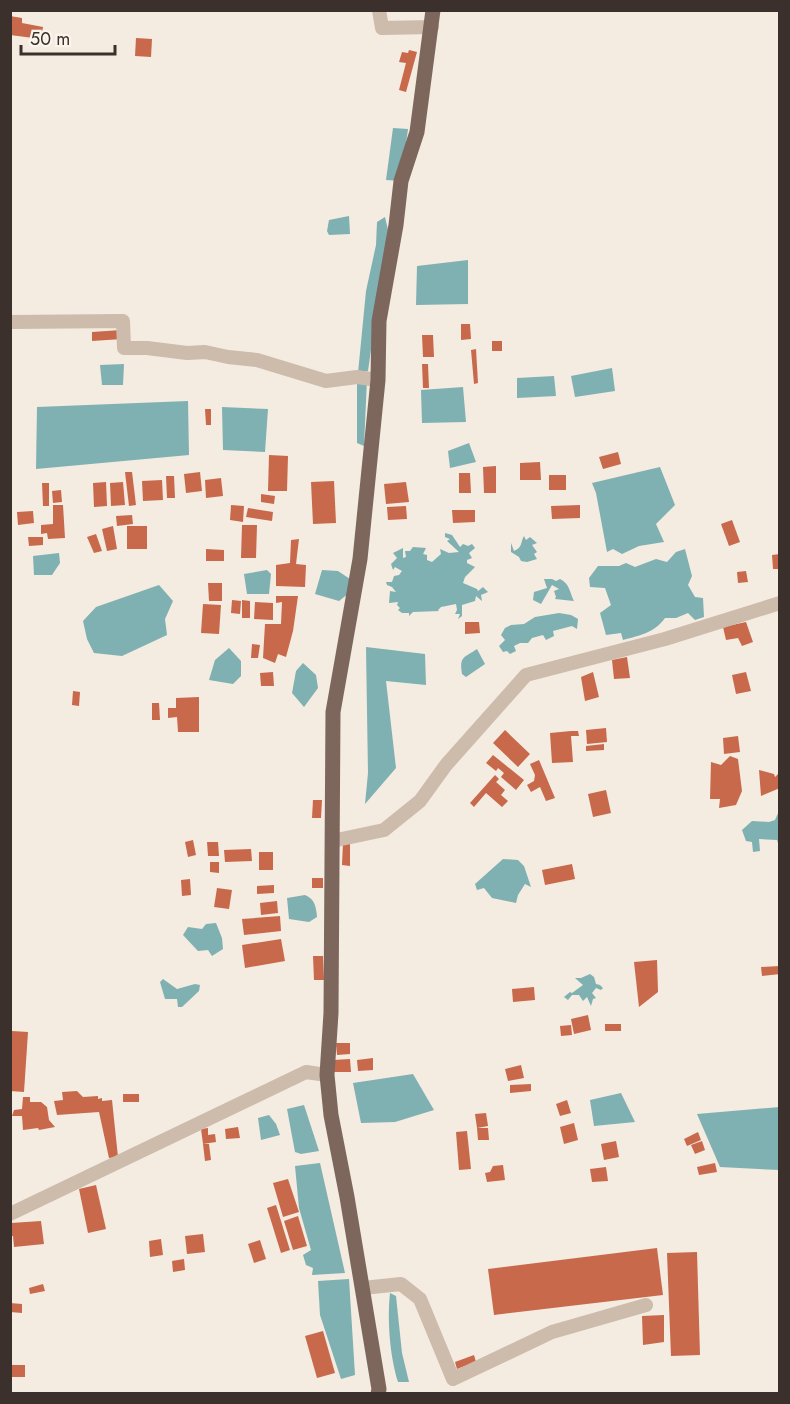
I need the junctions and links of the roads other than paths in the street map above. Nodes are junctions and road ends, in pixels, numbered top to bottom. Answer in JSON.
{"nodes":[{"id":1,"x":379,"y":10,"type":"edge"},
{"id":2,"x":433,"y":10,"type":"edge"},
{"id":3,"x":432,"y":27,"type":"junction"},
{"id":4,"x":10,"y":322,"type":"edge"},
{"id":5,"x":378,"y":380,"type":"junction"},
{"id":6,"x":780,"y":603,"type":"edge"},
{"id":7,"x":333,"y":841,"type":"junction"},
{"id":8,"x":327,"y":1075,"type":"junction"},
{"id":9,"x":10,"y":1214,"type":"edge"},
{"id":10,"x":363,"y":1288,"type":"junction"},
{"id":11,"x":646,"y":1305,"type":"dead end"},
{"id":12,"x":378,"y":1394,"type":"edge"}],
"edges":[{"from":1,"to":3,"type":"street"},
{"from":2,"to":3,"type":"main road"},
{"from":3,"to":5,"type":"main road"},
{"from":4,"to":5,"type":"street"},
{"from":5,"to":7,"type":"main road"},
{"from":6,"to":7,"type":"street"},
{"from":7,"to":8,"type":"main road"},
{"from":8,"to":9,"type":"street"},
{"from":8,"to":10,"type":"main road"},
{"from":10,"to":11,"type":"street"},
{"from":10,"to":12,"type":"main road"}]}
